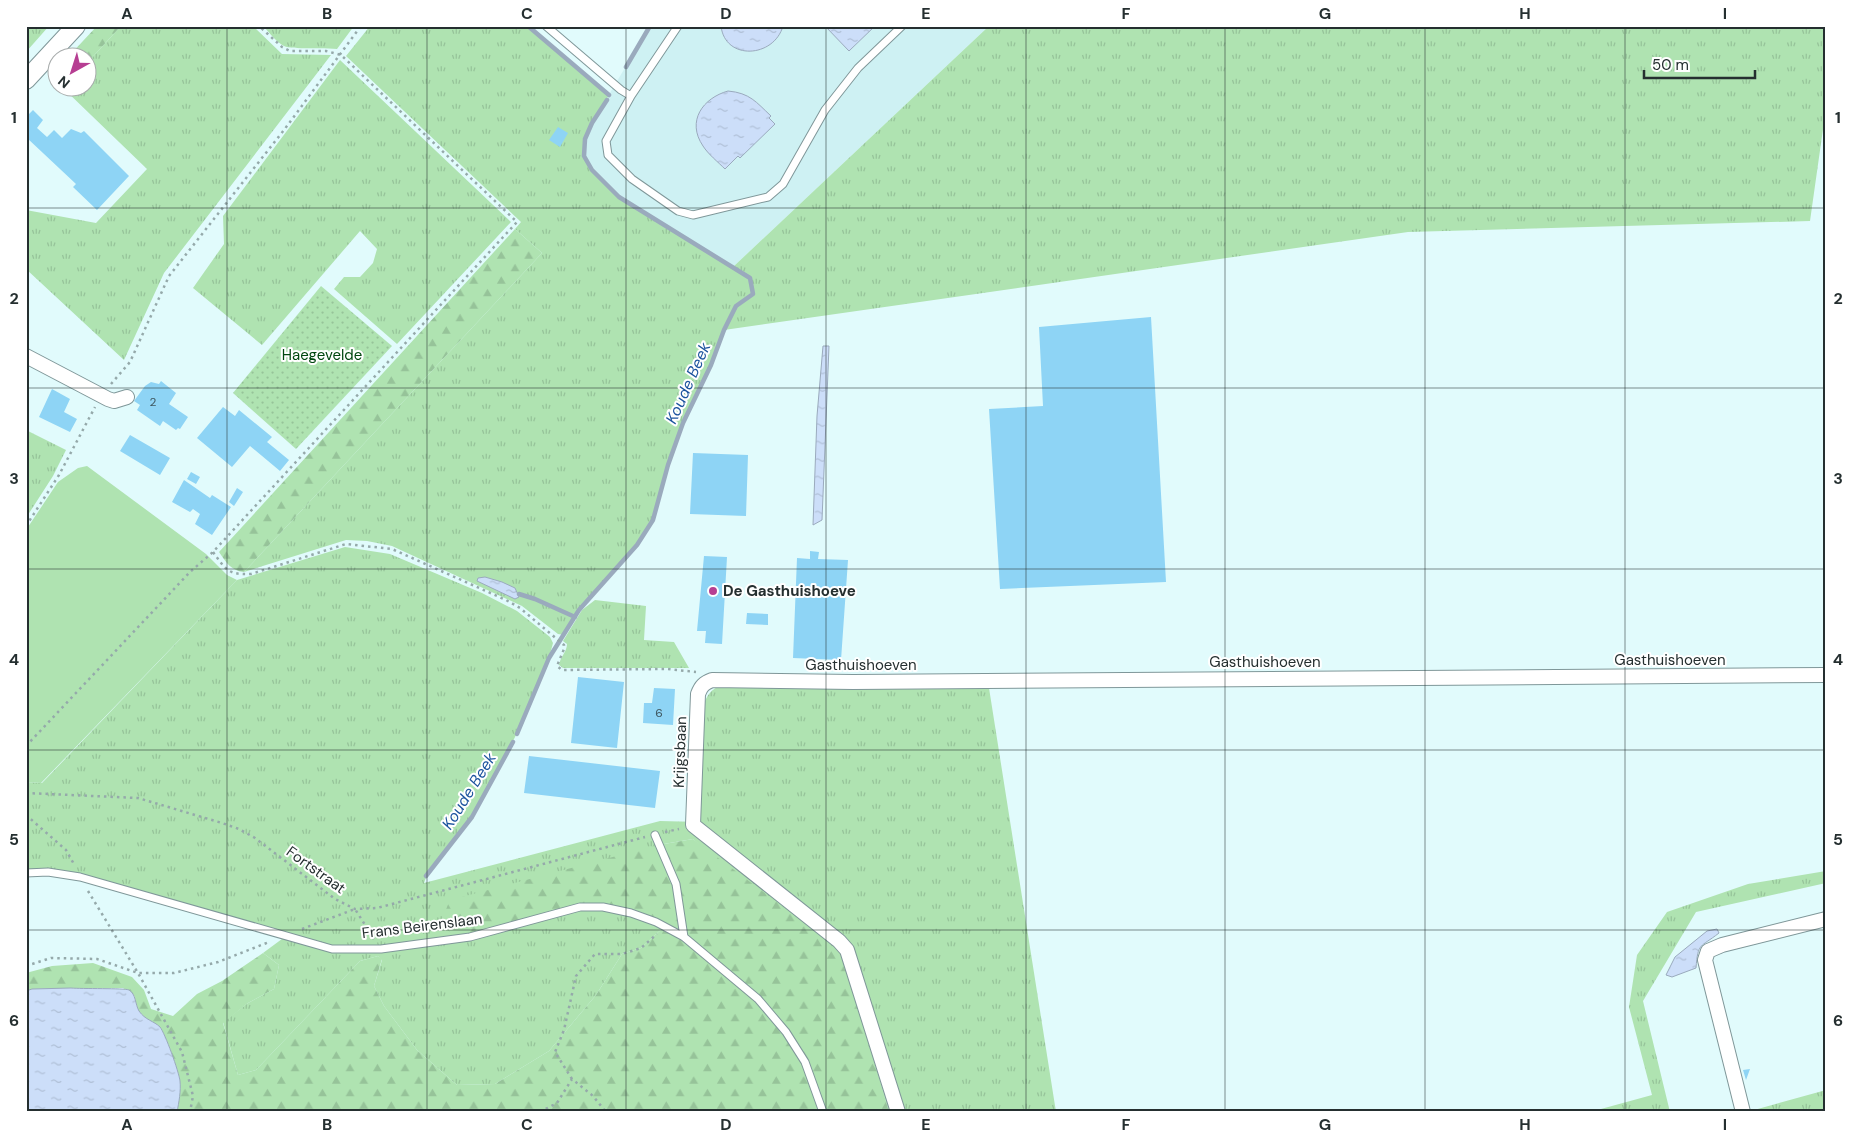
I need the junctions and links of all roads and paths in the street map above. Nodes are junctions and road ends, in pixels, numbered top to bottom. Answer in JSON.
{"nodes":[{"id":1,"x":76,"y":26,"type":"edge"},
{"id":2,"x":259,"y":26,"type":"edge"},
{"id":3,"x":361,"y":26,"type":"edge"},
{"id":4,"x":546,"y":26,"type":"edge"},
{"id":5,"x":678,"y":26,"type":"edge"},
{"id":6,"x":902,"y":26,"type":"edge"},
{"id":7,"x":341,"y":55,"type":"junction"},
{"id":8,"x":26,"y":80,"type":"edge"},
{"id":9,"x":631,"y":96,"type":"junction"},
{"id":10,"x":26,"y":356,"type":"edge"},
{"id":11,"x":101,"y":396,"type":"junction"},
{"id":12,"x":127,"y":397,"type":"dead end"},
{"id":13,"x":26,"y":526,"type":"edge"},
{"id":14,"x":213,"y":552,"type":"junction"},
{"id":15,"x":1826,"y":675,"type":"edge"},
{"id":16,"x":706,"y":682,"type":"junction"},
{"id":17,"x":26,"y":746,"type":"edge"},
{"id":18,"x":26,"y":793,"type":"edge"},
{"id":19,"x":26,"y":816,"type":"edge"},
{"id":20,"x":693,"y":825,"type":"junction"},
{"id":21,"x":655,"y":835,"type":"junction"},
{"id":22,"x":26,"y":873,"type":"edge"},
{"id":23,"x":80,"y":877,"type":"junction"},
{"id":24,"x":355,"y":909,"type":"junction"},
{"id":25,"x":1826,"y":919,"type":"edge"},
{"id":26,"x":665,"y":926,"type":"junction"},
{"id":27,"x":286,"y":935,"type":"junction"},
{"id":28,"x":684,"y":937,"type":"junction"},
{"id":29,"x":381,"y":949,"type":"junction"},
{"id":30,"x":26,"y":966,"type":"edge"},
{"id":31,"x":138,"y":973,"type":"junction"},
{"id":32,"x":572,"y":1079,"type":"junction"},
{"id":33,"x":190,"y":1112,"type":"edge"},
{"id":34,"x":540,"y":1112,"type":"edge"},
{"id":35,"x":606,"y":1112,"type":"edge"},
{"id":36,"x":823,"y":1112,"type":"edge"},
{"id":37,"x":898,"y":1112,"type":"edge"},
{"id":38,"x":1743,"y":1112,"type":"edge"}],
"edges":[{"from":1,"to":8,"type":"street"},
{"from":2,"to":7,"type":"path"},
{"from":3,"to":7,"type":"path"},
{"from":4,"to":9,"type":"lane"},
{"from":5,"to":9,"type":"lane"},
{"from":6,"to":9,"type":"lane"},
{"from":7,"to":11,"type":"path"},
{"from":7,"to":14,"type":"path"},
{"from":10,"to":11,"type":"street"},
{"from":11,"to":12,"type":"street"},
{"from":11,"to":13,"type":"path"},
{"from":14,"to":16,"type":"path"},
{"from":14,"to":17,"type":"path"},
{"from":15,"to":16,"type":"street","name":"Gasthuishoeven"},
{"from":16,"to":20,"type":"street","name":"Krijgsbaan"},
{"from":18,"to":24,"type":"path","name":"Fortstraat"},
{"from":19,"to":23,"type":"path"},
{"from":20,"to":21,"type":"path","name":"Fortstraat"},
{"from":20,"to":37,"type":"street"},
{"from":21,"to":24,"type":"path","name":"Fortstraat"},
{"from":21,"to":28,"type":"lane"},
{"from":22,"to":23,"type":"lane","name":"Frans Beirenslaan"},
{"from":23,"to":27,"type":"lane","name":"Frans Beirenslaan"},
{"from":23,"to":31,"type":"path"},
{"from":24,"to":27,"type":"path"},
{"from":24,"to":29,"type":"path"},
{"from":25,"to":38,"type":"street"},
{"from":26,"to":28,"type":"lane","name":"Frans Beirenslaan"},
{"from":26,"to":29,"type":"lane","name":"Frans Beirenslaan"},
{"from":26,"to":32,"type":"path"},
{"from":27,"to":29,"type":"lane","name":"Frans Beirenslaan"},
{"from":27,"to":31,"type":"path"},
{"from":28,"to":36,"type":"lane","name":"Frans Beirenslaan"},
{"from":30,"to":31,"type":"path"},
{"from":31,"to":33,"type":"path"},
{"from":32,"to":34,"type":"path"},
{"from":32,"to":35,"type":"path"}]}
